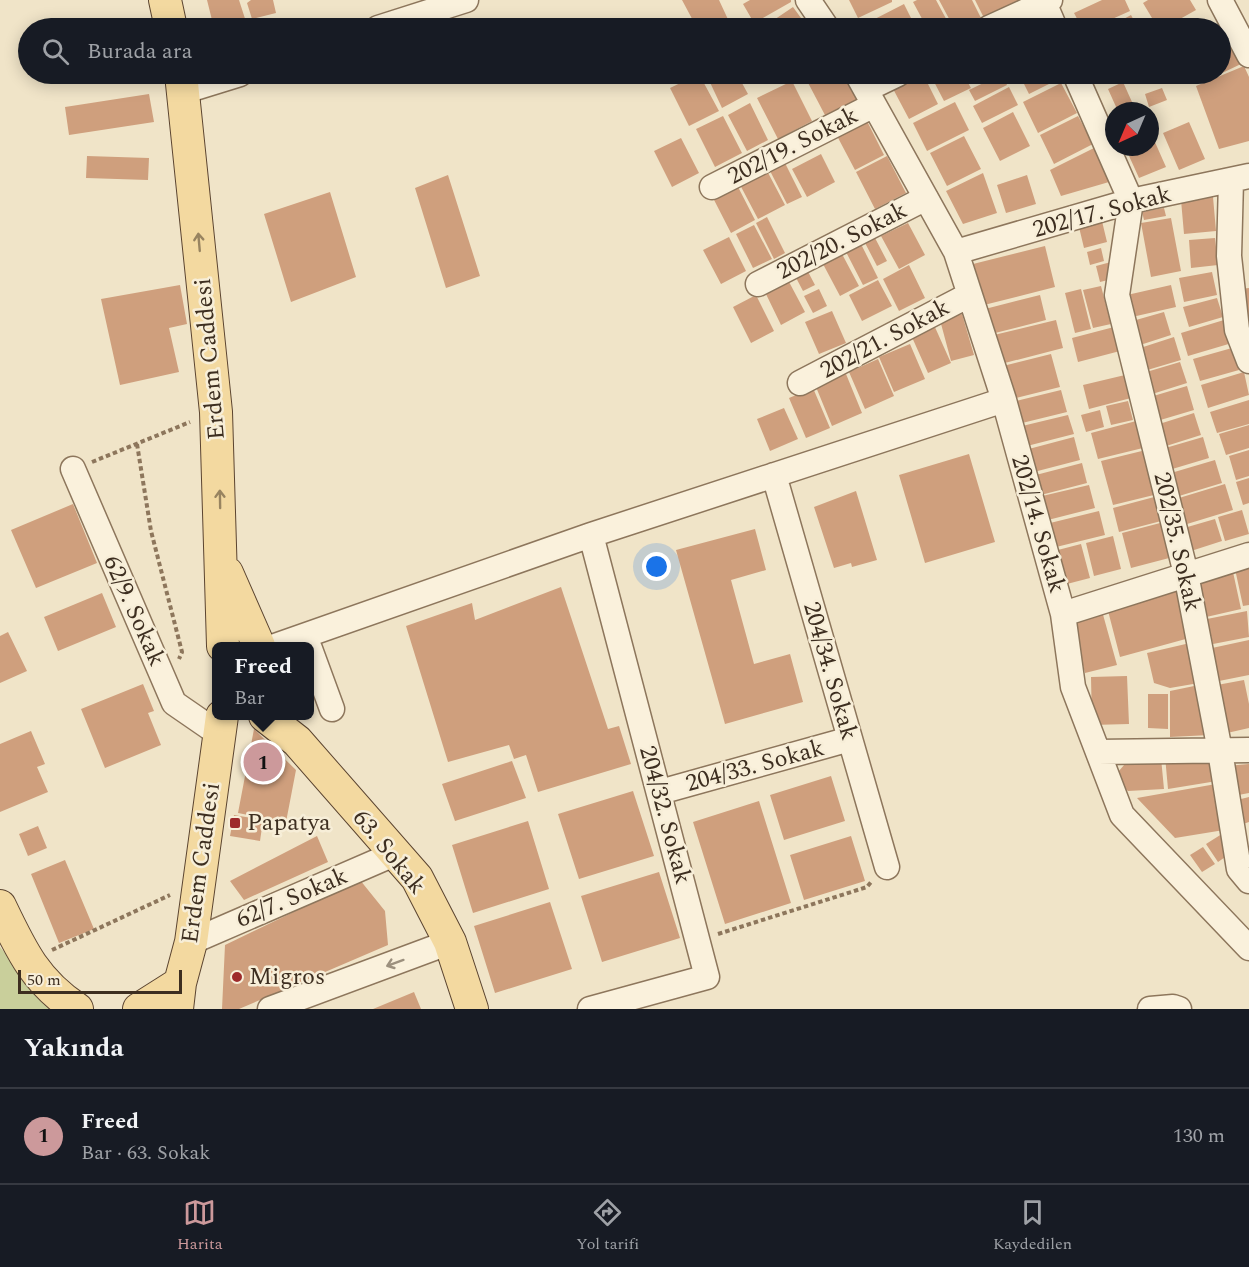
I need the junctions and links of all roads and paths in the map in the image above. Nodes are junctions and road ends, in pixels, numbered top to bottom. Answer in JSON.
{"nodes":[{"id":1,"x":165,"y":0,"type":"edge"},
{"id":2,"x":466,"y":0,"type":"edge"},
{"id":3,"x":808,"y":0,"type":"edge"},
{"id":4,"x":1220,"y":0,"type":"edge"},
{"id":5,"x":1045,"y":1,"type":"edge"},
{"id":6,"x":169,"y":18,"type":"edge"},
{"id":7,"x":409,"y":18,"type":"edge"},
{"id":8,"x":820,"y":18,"type":"edge"},
{"id":9,"x":1010,"y":18,"type":"edge"},
{"id":10,"x":1051,"y":18,"type":"edge"},
{"id":11,"x":1229,"y":18,"type":"edge"},
{"id":12,"x":1231,"y":21,"type":"edge"},
{"id":13,"x":1249,"y":55,"type":"edge"},
{"id":14,"x":183,"y":84,"type":"edge"},
{"id":15,"x":1079,"y":84,"type":"edge"},
{"id":16,"x":866,"y":89,"type":"edge"},
{"id":17,"x":1240,"y":178,"type":"edge"},
{"id":18,"x":712,"y":187,"type":"dead end"},
{"id":19,"x":926,"y":198,"type":"junction"},
{"id":20,"x":1131,"y":201,"type":"junction"},
{"id":21,"x":956,"y":252,"type":"junction"},
{"id":22,"x":1239,"y":259,"type":"edge"},
{"id":23,"x":758,"y":284,"type":"dead end"},
{"id":24,"x":969,"y":295,"type":"junction"},
{"id":25,"x":1249,"y":361,"type":"edge"},
{"id":26,"x":800,"y":383,"type":"dead end"},
{"id":27,"x":1004,"y":400,"type":"junction"},
{"id":28,"x":216,"y":412,"type":"junction"},
{"id":29,"x":137,"y":444,"type":"junction"},
{"id":30,"x":73,"y":469,"type":"joint"},
{"id":31,"x":774,"y":476,"type":"junction"},
{"id":32,"x":591,"y":536,"type":"junction"},
{"id":33,"x":1249,"y":555,"type":"edge"},
{"id":34,"x":221,"y":558,"type":"junction"},
{"id":35,"x":1186,"y":574,"type":"junction"},
{"id":36,"x":1063,"y":614,"type":"junction"},
{"id":37,"x":223,"y":642,"type":"edge"},
{"id":38,"x":257,"y":642,"type":"edge"},
{"id":39,"x":313,"y":642,"type":"edge"},
{"id":40,"x":314,"y":660,"type":"edge"},
{"id":41,"x":166,"y":684,"type":"junction"},
{"id":42,"x":332,"y":709,"type":"dead end"},
{"id":43,"x":274,"y":720,"type":"edge"},
{"id":44,"x":221,"y":725,"type":"edge"},
{"id":45,"x":292,"y":728,"type":"edge"},
{"id":46,"x":850,"y":740,"type":"junction"},
{"id":47,"x":1249,"y":750,"type":"edge"},
{"id":48,"x":1220,"y":751,"type":"junction"},
{"id":49,"x":1098,"y":752,"type":"junction"},
{"id":50,"x":660,"y":792,"type":"junction"},
{"id":51,"x":394,"y":854,"type":"junction"},
{"id":52,"x":887,"y":867,"type":"joint"},
{"id":53,"x":1249,"y":881,"type":"edge"},
{"id":54,"x":199,"y":882,"type":"junction"},
{"id":55,"x":0,"y":906,"type":"edge"},
{"id":56,"x":697,"y":940,"type":"junction"},
{"id":57,"x":190,"y":942,"type":"junction"},
{"id":58,"x":450,"y":942,"type":"junction"},
{"id":59,"x":1249,"y":948,"type":"edge"},
{"id":60,"x":27,"y":962,"type":"junction"},
{"id":61,"x":178,"y":996,"type":"edge"},
{"id":62,"x":77,"y":1009,"type":"edge"},
{"id":63,"x":139,"y":1009,"type":"edge"},
{"id":64,"x":270,"y":1009,"type":"edge"},
{"id":65,"x":472,"y":1009,"type":"edge"},
{"id":66,"x":590,"y":1009,"type":"edge"},
{"id":67,"x":1150,"y":1009,"type":"edge"},
{"id":68,"x":1179,"y":1009,"type":"edge"}],
"edges":[{"from":1,"to":6,"type":"main road"},
{"from":2,"to":7,"type":"street"},
{"from":3,"to":8,"type":"street"},
{"from":4,"to":11,"type":"street"},
{"from":5,"to":9,"type":"street"},
{"from":5,"to":10,"type":"street"},
{"from":12,"to":13,"type":"street"},
{"from":28,"to":14,"type":"main road","name":"Erdem Caddesi","one_way":true},
{"from":15,"to":20,"type":"street"},
{"from":16,"to":18,"type":"street","name":"202/19. Sokak"},
{"from":16,"to":19,"type":"street","name":"202/14. Sokak"},
{"from":17,"to":20,"type":"street","name":"202/17. Sokak"},
{"from":17,"to":22,"type":"street"},
{"from":19,"to":21,"type":"street","name":"202/14. Sokak"},
{"from":19,"to":23,"type":"street","name":"202/20. Sokak"},
{"from":20,"to":21,"type":"street","name":"202/17. Sokak"},
{"from":20,"to":35,"type":"street","name":"202/35. Sokak"},
{"from":21,"to":24,"type":"street","name":"202/14. Sokak"},
{"from":22,"to":25,"type":"street"},
{"from":24,"to":26,"type":"street","name":"202/21. Sokak"},
{"from":24,"to":27,"type":"street","name":"202/14. Sokak"},
{"from":27,"to":31,"type":"street"},
{"from":27,"to":36,"type":"street","name":"202/14. Sokak"},
{"from":28,"to":29,"type":"path"},
{"from":34,"to":28,"type":"main road","name":"Erdem Caddesi","one_way":true},
{"from":29,"to":30,"type":"path"},
{"from":29,"to":41,"type":"path"},
{"from":30,"to":41,"type":"street","name":"62/9. Sokak"},
{"from":31,"to":32,"type":"street"},
{"from":31,"to":46,"type":"street","name":"204/34. Sokak"},
{"from":32,"to":39,"type":"street"},
{"from":32,"to":50,"type":"street","name":"204/32. Sokak"},
{"from":33,"to":35,"type":"street"},
{"from":34,"to":37,"type":"main road","name":"Erdem Caddesi"},
{"from":34,"to":38,"type":"main road"},
{"from":35,"to":36,"type":"street"},
{"from":35,"to":48,"type":"street","name":"202/35. Sokak"},
{"from":36,"to":49,"type":"street","name":"202/14. Sokak"},
{"from":40,"to":42,"type":"street"},
{"from":41,"to":44,"type":"street","name":"62/9. Sokak"},
{"from":43,"to":45,"type":"main road","name":"63. Sokak"},
{"from":44,"to":54,"type":"main road","name":"Erdem Caddesi"},
{"from":45,"to":51,"type":"main road","name":"63. Sokak"},
{"from":46,"to":50,"type":"street","name":"204/33. Sokak"},
{"from":46,"to":52,"type":"street","name":"204/34. Sokak"},
{"from":47,"to":48,"type":"street"},
{"from":48,"to":49,"type":"street"},
{"from":48,"to":53,"type":"street","name":"202/35. Sokak"},
{"from":49,"to":59,"type":"street","name":"202/14. Sokak"},
{"from":50,"to":56,"type":"street","name":"204/32. Sokak"},
{"from":51,"to":57,"type":"street","name":"62/7. Sokak"},
{"from":51,"to":58,"type":"main road","name":"63. Sokak"},
{"from":52,"to":56,"type":"path"},
{"from":54,"to":57,"type":"main road","name":"Erdem Caddesi"},
{"from":54,"to":60,"type":"path"},
{"from":55,"to":60,"type":"main road"},
{"from":56,"to":66,"type":"street","name":"204/32. Sokak"},
{"from":57,"to":61,"type":"main road","name":"Erdem Caddesi"},
{"from":58,"to":64,"type":"street","one_way":true},
{"from":58,"to":65,"type":"main road","name":"63. Sokak"},
{"from":60,"to":62,"type":"main road"},
{"from":61,"to":63,"type":"main road"},
{"from":67,"to":68,"type":"street"}]}
